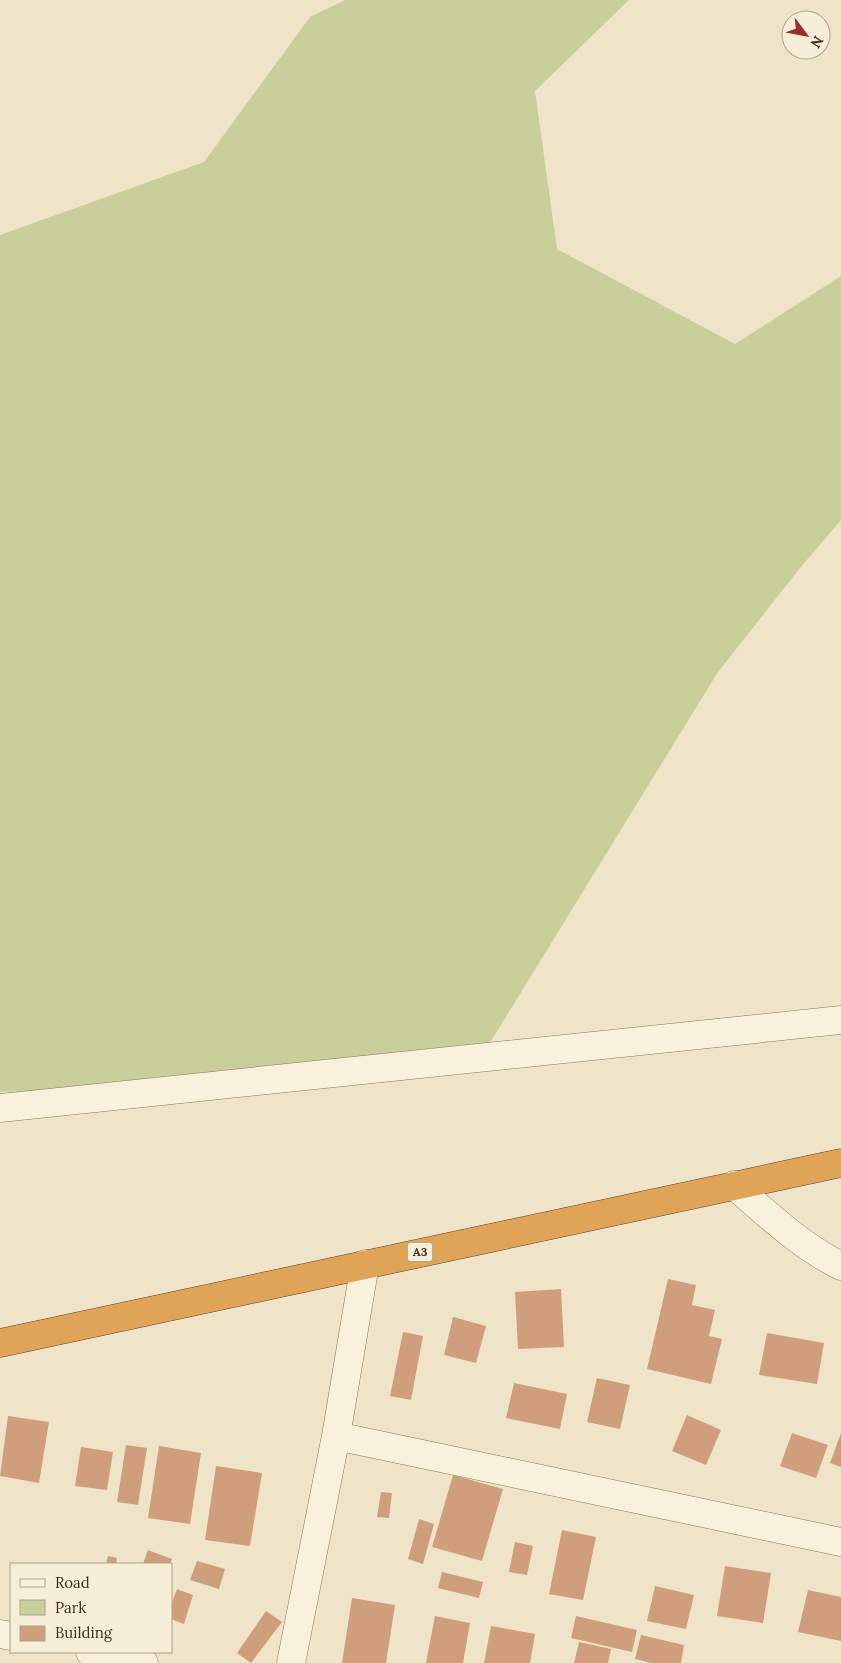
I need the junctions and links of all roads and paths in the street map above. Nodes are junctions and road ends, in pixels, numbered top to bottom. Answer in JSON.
{"nodes":[{"id":1,"x":841,"y":1020,"type":"edge"},
{"id":2,"x":0,"y":1108,"type":"edge"},
{"id":3,"x":841,"y":1163,"type":"edge"},
{"id":4,"x":734,"y":1186,"type":"junction"},
{"id":5,"x":365,"y":1264,"type":"junction"},
{"id":6,"x":841,"y":1266,"type":"edge"},
{"id":7,"x":0,"y":1343,"type":"edge"},
{"id":8,"x":336,"y":1436,"type":"junction"},
{"id":9,"x":841,"y":1542,"type":"edge"},
{"id":10,"x":95,"y":1653,"type":"edge"},
{"id":11,"x":144,"y":1663,"type":"edge"},
{"id":12,"x":291,"y":1663,"type":"edge"}],
"edges":[{"from":1,"to":2,"type":"street"},
{"from":3,"to":4,"type":"highway","number":"A3"},
{"from":4,"to":5,"type":"highway","number":"A3"},
{"from":4,"to":6,"type":"street"},
{"from":5,"to":7,"type":"highway","number":"A3"},
{"from":5,"to":8,"type":"street"},
{"from":8,"to":9,"type":"street"},
{"from":8,"to":12,"type":"street"},
{"from":10,"to":11,"type":"street"}]}
